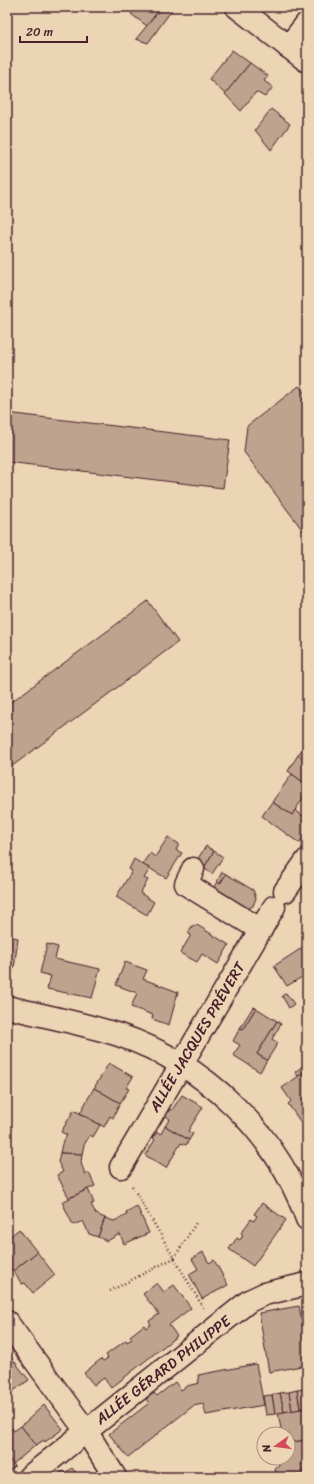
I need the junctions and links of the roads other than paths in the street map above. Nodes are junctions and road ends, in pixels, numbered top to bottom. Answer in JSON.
{"nodes":[{"id":1,"x":237,"y":7,"type":"edge"},
{"id":2,"x":307,"y":24,"type":"edge"},
{"id":3,"x":288,"y":47,"type":"junction"},
{"id":4,"x":307,"y":61,"type":"edge"},
{"id":5,"x":307,"y":860,"type":"edge"},
{"id":6,"x":193,"y":870,"type":"dead end"},
{"id":7,"x":261,"y":930,"type":"junction"},
{"id":8,"x":7,"y":1007,"type":"edge"},
{"id":9,"x":181,"y":1064,"type":"junction"},
{"id":10,"x":121,"y":1167,"type":"road end"},
{"id":11,"x":307,"y":1220,"type":"edge"},
{"id":12,"x":307,"y":1284,"type":"edge"},
{"id":13,"x":7,"y":1322,"type":"edge"},
{"id":14,"x":86,"y":1431,"type":"junction"},
{"id":15,"x":29,"y":1477,"type":"edge"},
{"id":16,"x":115,"y":1477,"type":"edge"}],
"edges":[{"from":1,"to":3,"type":"street"},
{"from":2,"to":3,"type":"street"},
{"from":3,"to":4,"type":"street"},
{"from":5,"to":7,"type":"street","name":"ALLÉE JACQUES PRÉVERT"},
{"from":6,"to":7,"type":"street"},
{"from":7,"to":9,"type":"street","name":"ALLÉE JACQUES PRÉVERT"},
{"from":8,"to":9,"type":"street"},
{"from":9,"to":10,"type":"street","name":"ALLÉE JACQUES PRÉVERT"},
{"from":9,"to":11,"type":"street"},
{"from":12,"to":14,"type":"street","name":"ALLÉE GÉRARD PHILIPPE"},
{"from":13,"to":14,"type":"street"},
{"from":14,"to":15,"type":"street","name":"ALLÉE GÉRARD PHILIPPE"},
{"from":14,"to":16,"type":"street"}]}
